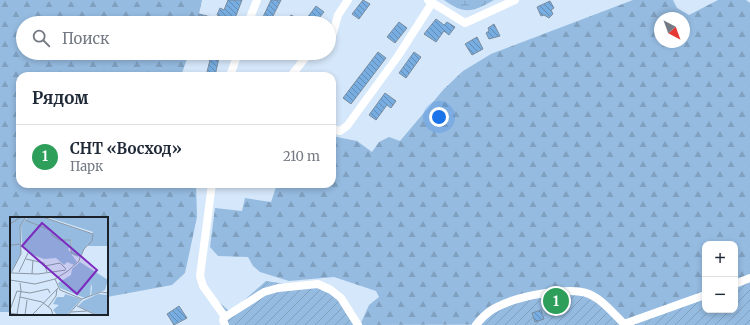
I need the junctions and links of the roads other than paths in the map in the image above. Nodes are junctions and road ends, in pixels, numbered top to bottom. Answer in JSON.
{"nodes":[{"id":1,"x":257,"y":0,"type":"edge"},
{"id":2,"x":348,"y":0,"type":"edge"},
{"id":3,"x":515,"y":0,"type":"edge"},
{"id":4,"x":430,"y":2,"type":"edge"},
{"id":5,"x":251,"y":16,"type":"edge"},
{"id":6,"x":336,"y":22,"type":"edge"},
{"id":7,"x":236,"y":60,"type":"edge"},
{"id":8,"x":304,"y":60,"type":"edge"},
{"id":9,"x":231,"y":72,"type":"edge"},
{"id":10,"x":294,"y":72,"type":"edge"},
{"id":11,"x":336,"y":130,"type":"edge"},
{"id":12,"x":211,"y":188,"type":"edge"},
{"id":13,"x":750,"y":278,"type":"edge"},
{"id":14,"x":738,"y":283,"type":"edge"},
{"id":15,"x":702,"y":296,"type":"edge"},
{"id":16,"x":225,"y":321,"type":"edge"},
{"id":17,"x":358,"y":325,"type":"edge"},
{"id":18,"x":476,"y":325,"type":"edge"}],
"edges":[{"from":1,"to":5,"type":"street"},
{"from":2,"to":6,"type":"street"},
{"from":3,"to":4,"type":"street"},
{"from":4,"to":11,"type":"street"},
{"from":7,"to":9,"type":"street"},
{"from":8,"to":10,"type":"street"},
{"from":12,"to":16,"type":"street"},
{"from":13,"to":14,"type":"street"},
{"from":15,"to":18,"type":"street"},
{"from":16,"to":17,"type":"street"}]}
